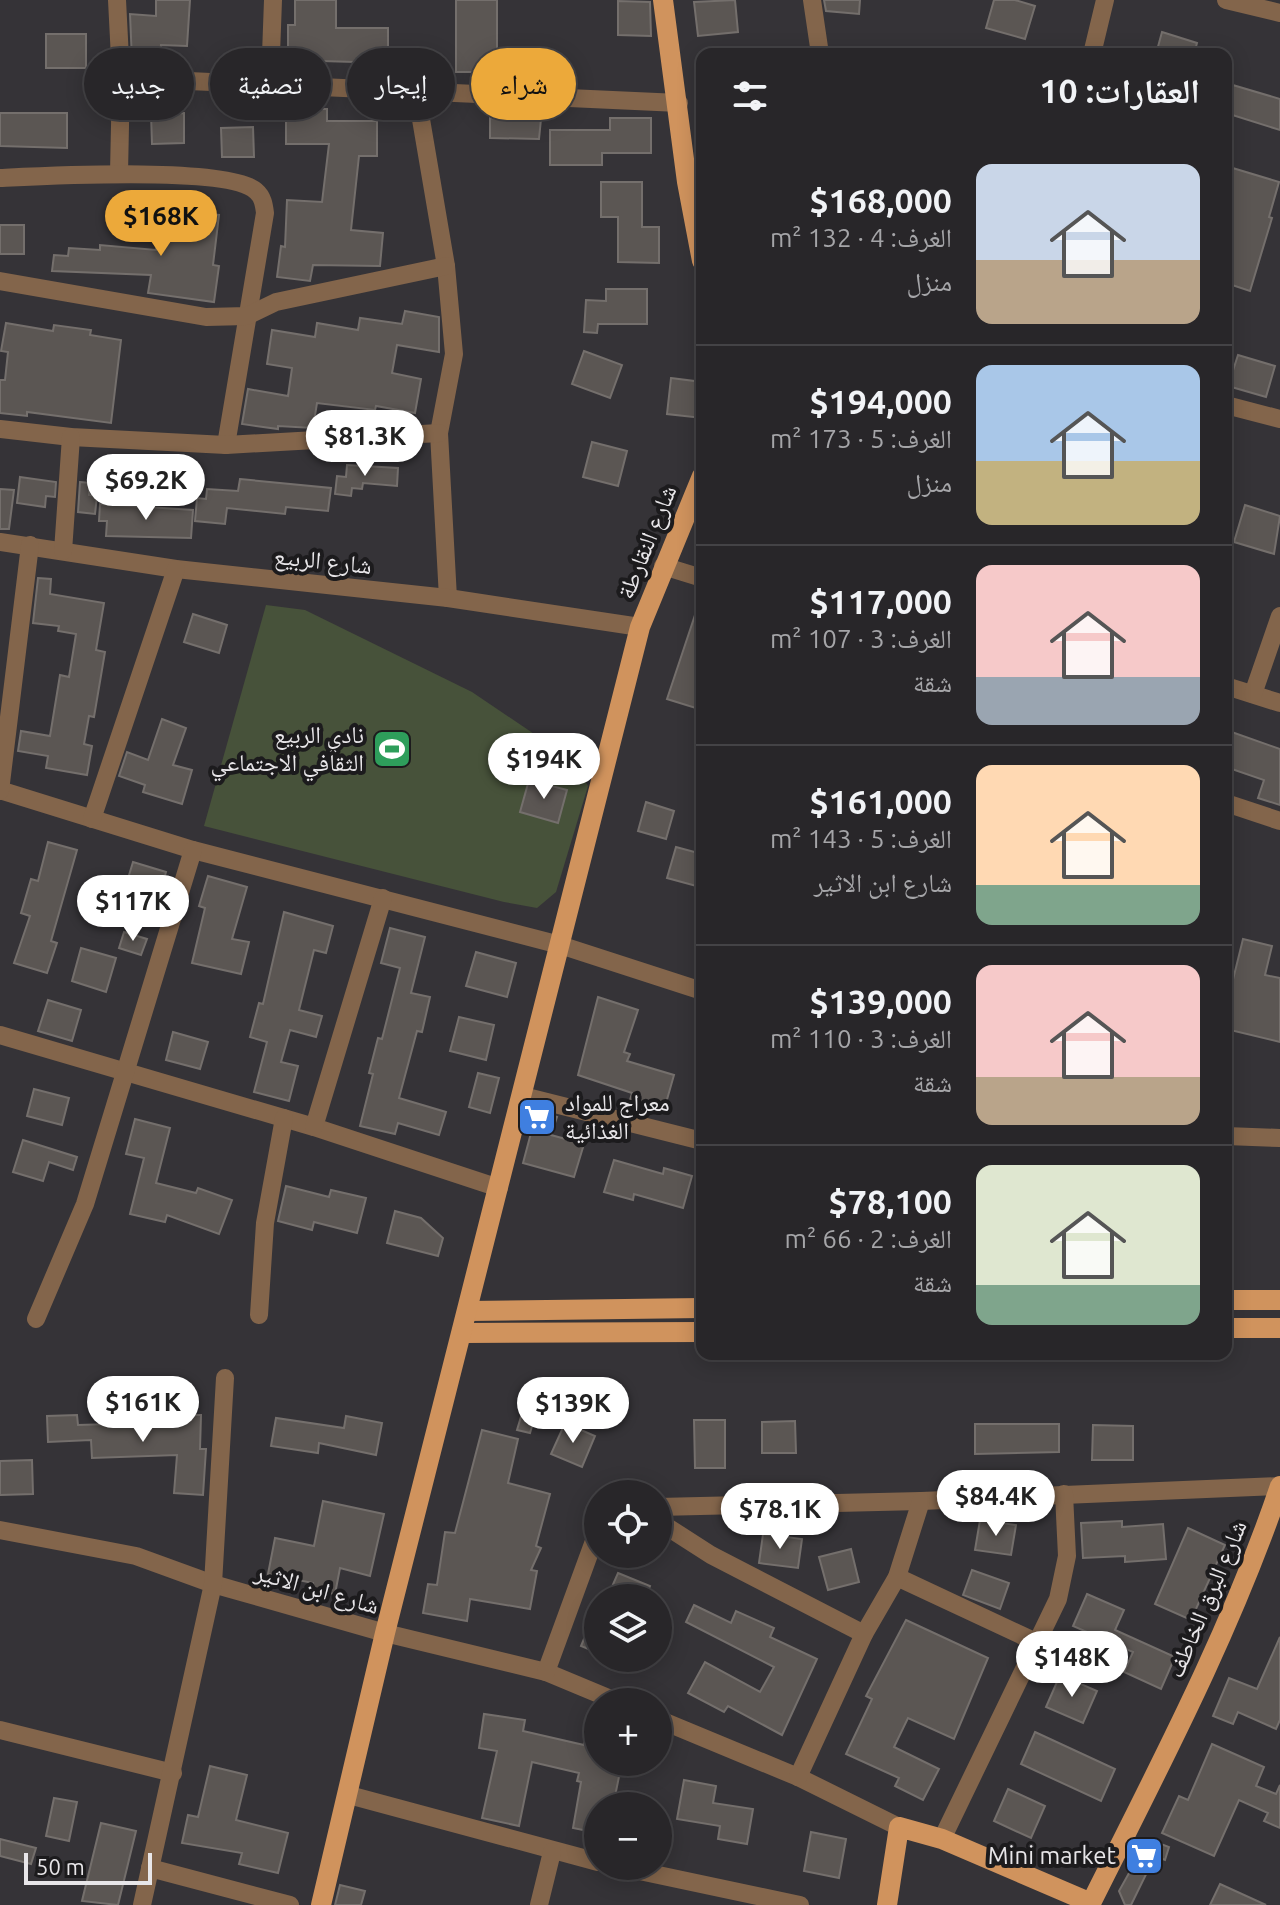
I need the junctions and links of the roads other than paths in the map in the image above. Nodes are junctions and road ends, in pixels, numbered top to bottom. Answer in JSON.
{"nodes":[{"id":1,"x":117,"y":0,"type":"edge"},
{"id":2,"x":273,"y":0,"type":"edge"},
{"id":3,"x":663,"y":0,"type":"edge"},
{"id":4,"x":812,"y":0,"type":"edge"},
{"id":5,"x":1105,"y":0,"type":"edge"},
{"id":6,"x":1226,"y":0,"type":"edge"},
{"id":7,"x":1279,"y":8,"type":"edge"},
{"id":8,"x":119,"y":48,"type":"edge"},
{"id":9,"x":271,"y":48,"type":"edge"},
{"id":10,"x":819,"y":48,"type":"edge"},
{"id":11,"x":1093,"y":48,"type":"edge"},
{"id":12,"x":455,"y":92,"type":"edge"},
{"id":13,"x":679,"y":103,"type":"junction"},
{"id":14,"x":120,"y":120,"type":"edge"},
{"id":15,"x":421,"y":120,"type":"edge"},
{"id":16,"x":119,"y":173,"type":"junction"},
{"id":17,"x":0,"y":178,"type":"edge"},
{"id":18,"x":696,"y":229,"type":"edge"},
{"id":19,"x":446,"y":266,"type":"junction"},
{"id":20,"x":0,"y":281,"type":"edge"},
{"id":21,"x":247,"y":316,"type":"junction"},
{"id":22,"x":1232,"y":407,"type":"edge"},
{"id":23,"x":1280,"y":419,"type":"edge"},
{"id":24,"x":0,"y":429,"type":"edge"},
{"id":25,"x":439,"y":433,"type":"junction"},
{"id":26,"x":71,"y":437,"type":"junction"},
{"id":27,"x":226,"y":445,"type":"junction"},
{"id":28,"x":696,"y":490,"type":"edge"},
{"id":29,"x":0,"y":542,"type":"edge"},
{"id":30,"x":30,"y":545,"type":"junction"},
{"id":31,"x":63,"y":551,"type":"junction"},
{"id":32,"x":663,"y":566,"type":"junction"},
{"id":33,"x":176,"y":569,"type":"junction"},
{"id":34,"x":696,"y":576,"type":"edge"},
{"id":35,"x":448,"y":598,"type":"junction"},
{"id":36,"x":1280,"y":616,"type":"edge"},
{"id":37,"x":640,"y":627,"type":"junction"},
{"id":38,"x":1232,"y":688,"type":"edge"},
{"id":39,"x":1253,"y":694,"type":"junction"},
{"id":40,"x":1280,"y":703,"type":"edge"},
{"id":41,"x":0,"y":790,"type":"edge"},
{"id":42,"x":1232,"y":805,"type":"edge"},
{"id":43,"x":92,"y":819,"type":"junction"},
{"id":44,"x":1280,"y":821,"type":"edge"},
{"id":45,"x":193,"y":850,"type":"junction"},
{"id":46,"x":383,"y":898,"type":"junction"},
{"id":47,"x":560,"y":945,"type":"junction"},
{"id":48,"x":696,"y":989,"type":"edge"},
{"id":49,"x":0,"y":1035,"type":"edge"},
{"id":50,"x":128,"y":1073,"type":"junction"},
{"id":51,"x":523,"y":1096,"type":"junction"},
{"id":52,"x":284,"y":1118,"type":"junction"},
{"id":53,"x":314,"y":1127,"type":"junction"},
{"id":54,"x":1232,"y":1136,"type":"edge"},
{"id":55,"x":1280,"y":1138,"type":"edge"},
{"id":56,"x":696,"y":1139,"type":"edge"},
{"id":57,"x":499,"y":1188,"type":"junction"},
{"id":58,"x":1232,"y":1300,"type":"edge"},
{"id":59,"x":1280,"y":1300,"type":"edge"},
{"id":60,"x":696,"y":1308,"type":"edge"},
{"id":61,"x":469,"y":1311,"type":"junction"},
{"id":62,"x":259,"y":1315,"type":"dead end"},
{"id":63,"x":36,"y":1319,"type":"dead end"},
{"id":64,"x":1232,"y":1328,"type":"edge"},
{"id":65,"x":1280,"y":1328,"type":"edge"},
{"id":66,"x":696,"y":1332,"type":"edge"},
{"id":67,"x":463,"y":1333,"type":"junction"},
{"id":68,"x":225,"y":1378,"type":"dead end"},
{"id":69,"x":1280,"y":1486,"type":"edge"},
{"id":70,"x":1064,"y":1494,"type":"junction"},
{"id":71,"x":921,"y":1501,"type":"junction"},
{"id":72,"x":672,"y":1507,"type":"edge"},
{"id":73,"x":0,"y":1530,"type":"edge"},
{"id":74,"x":672,"y":1530,"type":"edge"},
{"id":75,"x":584,"y":1568,"type":"edge"},
{"id":76,"x":897,"y":1577,"type":"junction"},
{"id":77,"x":213,"y":1584,"type":"junction"},
{"id":78,"x":385,"y":1633,"type":"junction"},
{"id":79,"x":864,"y":1634,"type":"junction"},
{"id":80,"x":1038,"y":1643,"type":"junction"},
{"id":81,"x":546,"y":1672,"type":"junction"},
{"id":82,"x":584,"y":1688,"type":"edge"},
{"id":83,"x":672,"y":1725,"type":"edge"},
{"id":84,"x":0,"y":1730,"type":"edge"},
{"id":85,"x":173,"y":1773,"type":"junction"},
{"id":86,"x":798,"y":1777,"type":"junction"},
{"id":87,"x":349,"y":1795,"type":"junction"},
{"id":88,"x":899,"y":1827,"type":"junction"},
{"id":89,"x":942,"y":1839,"type":"junction"},
{"id":90,"x":552,"y":1852,"type":"junction"},
{"id":91,"x":584,"y":1859,"type":"edge"},
{"id":92,"x":150,"y":1868,"type":"junction"},
{"id":93,"x":664,"y":1880,"type":"edge"},
{"id":94,"x":722,"y":1897,"type":"edge"},
{"id":95,"x":1093,"y":1904,"type":"edge"},
{"id":96,"x":142,"y":1905,"type":"edge"},
{"id":97,"x":290,"y":1905,"type":"edge"},
{"id":98,"x":321,"y":1905,"type":"edge"},
{"id":99,"x":539,"y":1905,"type":"edge"},
{"id":100,"x":800,"y":1905,"type":"edge"},
{"id":101,"x":887,"y":1905,"type":"edge"}],
"edges":[{"from":1,"to":8,"type":"street"},
{"from":2,"to":9,"type":"street"},
{"from":3,"to":13,"type":"main road"},
{"from":4,"to":10,"type":"street"},
{"from":5,"to":11,"type":"street"},
{"from":6,"to":7,"type":"street"},
{"from":12,"to":13,"type":"street"},
{"from":13,"to":18,"type":"main road"},
{"from":14,"to":16,"type":"street"},
{"from":15,"to":19,"type":"street"},
{"from":16,"to":17,"type":"street"},
{"from":16,"to":21,"type":"street"},
{"from":19,"to":21,"type":"street"},
{"from":19,"to":25,"type":"street"},
{"from":20,"to":21,"type":"street"},
{"from":21,"to":27,"type":"street"},
{"from":22,"to":23,"type":"street"},
{"from":24,"to":26,"type":"street"},
{"from":25,"to":27,"type":"street"},
{"from":25,"to":35,"type":"street"},
{"from":26,"to":27,"type":"street"},
{"from":26,"to":31,"type":"street"},
{"from":28,"to":32,"type":"main road","name":"شارع النقارطة"},
{"from":29,"to":30,"type":"street","name":"شارع الربيع"},
{"from":30,"to":31,"type":"street","name":"شارع الربيع"},
{"from":30,"to":41,"type":"street"},
{"from":31,"to":33,"type":"street","name":"شارع الربيع"},
{"from":32,"to":34,"type":"street"},
{"from":32,"to":37,"type":"main road","name":"شارع النقارطة"},
{"from":33,"to":35,"type":"street","name":"شارع الربيع"},
{"from":33,"to":43,"type":"street"},
{"from":35,"to":37,"type":"street","name":"شارع الربيع"},
{"from":36,"to":39,"type":"street"},
{"from":37,"to":47,"type":"main road","name":"شارع النقارطة"},
{"from":38,"to":39,"type":"street"},
{"from":39,"to":40,"type":"street"},
{"from":41,"to":43,"type":"street"},
{"from":42,"to":44,"type":"street"},
{"from":43,"to":45,"type":"street"},
{"from":45,"to":46,"type":"street"},
{"from":45,"to":50,"type":"street"},
{"from":46,"to":47,"type":"street"},
{"from":46,"to":53,"type":"street"},
{"from":47,"to":48,"type":"street"},
{"from":47,"to":51,"type":"main road","name":"شارع النقارطة"},
{"from":49,"to":50,"type":"street"},
{"from":50,"to":52,"type":"street"},
{"from":50,"to":63,"type":"street"},
{"from":51,"to":56,"type":"street"},
{"from":51,"to":57,"type":"main road","name":"شارع النقارطة"},
{"from":52,"to":53,"type":"street"},
{"from":52,"to":62,"type":"street"},
{"from":53,"to":57,"type":"street"},
{"from":54,"to":55,"type":"street"},
{"from":57,"to":61,"type":"main road","name":"شارع النقارطة"},
{"from":58,"to":59,"type":"main road"},
{"from":60,"to":61,"type":"main road"},
{"from":61,"to":67,"type":"main road","name":"شارع النقارطة"},
{"from":64,"to":65,"type":"main road"},
{"from":66,"to":67,"type":"main road"},
{"from":67,"to":78,"type":"main road","name":"شارع النقارطة"},
{"from":68,"to":77,"type":"street"},
{"from":69,"to":70,"type":"street"},
{"from":69,"to":95,"type":"main road","name":"شارع البرق الخاطف"},
{"from":70,"to":71,"type":"street"},
{"from":70,"to":80,"type":"street"},
{"from":71,"to":72,"type":"street"},
{"from":71,"to":76,"type":"street"},
{"from":73,"to":77,"type":"street","name":"شارع ابن الاثير"},
{"from":74,"to":79,"type":"street"},
{"from":75,"to":81,"type":"street"},
{"from":76,"to":79,"type":"street"},
{"from":76,"to":80,"type":"street"},
{"from":77,"to":78,"type":"street","name":"شارع ابن الاثير"},
{"from":77,"to":85,"type":"street"},
{"from":78,"to":81,"type":"street","name":"شارع ابن الاثير"},
{"from":78,"to":87,"type":"main road","name":"شارع النقارطة"},
{"from":79,"to":86,"type":"street"},
{"from":80,"to":89,"type":"street"},
{"from":81,"to":82,"type":"street","name":"شارع ابن الاثير"},
{"from":83,"to":86,"type":"street"},
{"from":84,"to":85,"type":"street"},
{"from":85,"to":92,"type":"street"},
{"from":86,"to":88,"type":"street"},
{"from":87,"to":90,"type":"street"},
{"from":87,"to":98,"type":"main road","name":"شارع النقارطة"},
{"from":88,"to":89,"type":"main road"},
{"from":88,"to":101,"type":"main road"},
{"from":89,"to":95,"type":"main road"},
{"from":90,"to":91,"type":"street"},
{"from":90,"to":99,"type":"street"},
{"from":92,"to":96,"type":"street"},
{"from":92,"to":97,"type":"street"},
{"from":93,"to":94,"type":"street"},
{"from":94,"to":100,"type":"street"}]}
